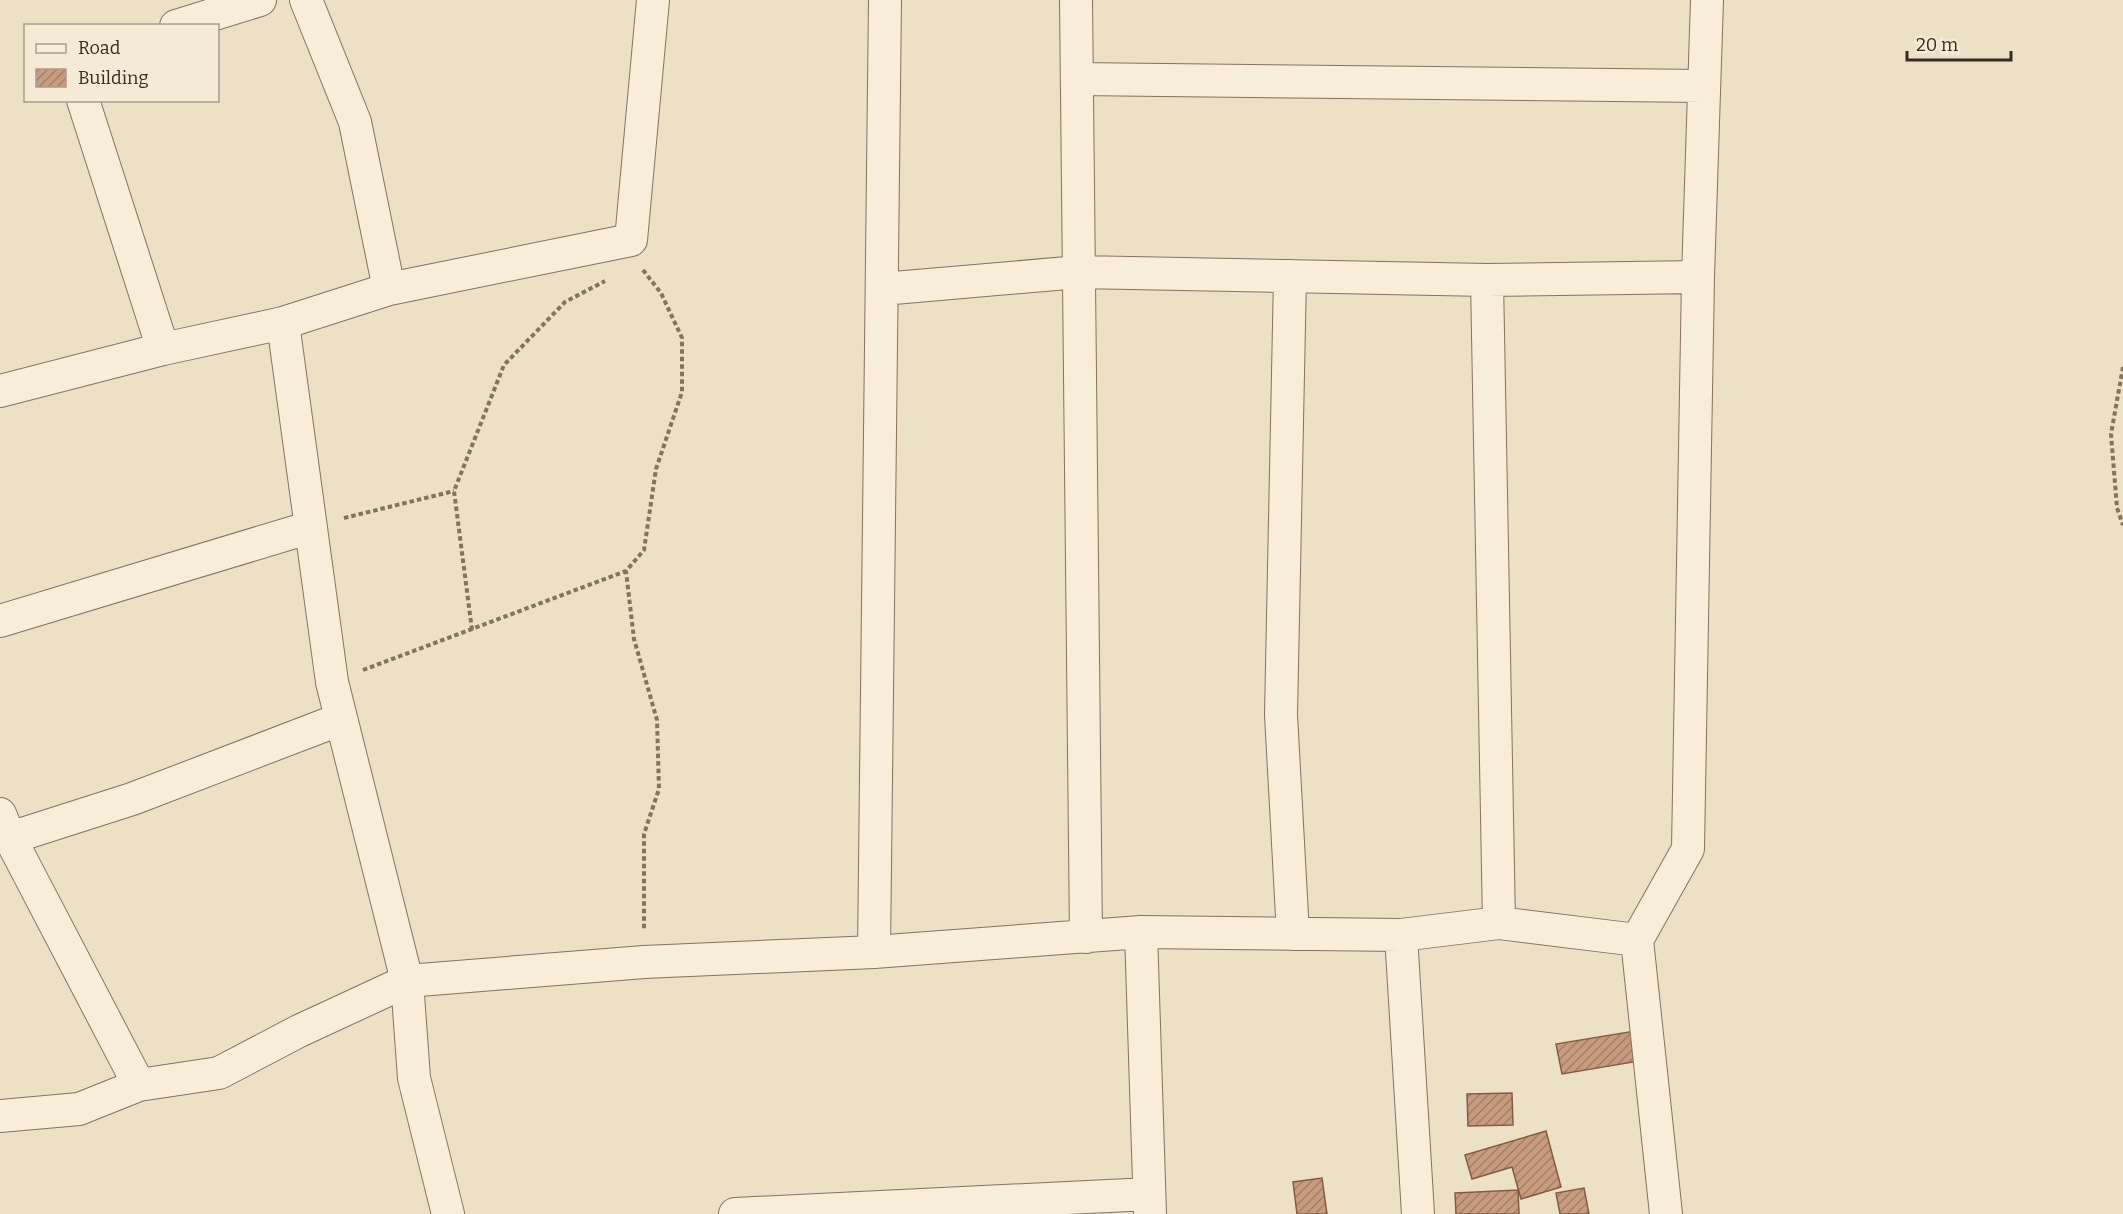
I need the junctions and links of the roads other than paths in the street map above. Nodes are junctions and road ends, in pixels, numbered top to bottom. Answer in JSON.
{"nodes":[{"id":1,"x":260,"y":0,"type":"edge"},
{"id":2,"x":306,"y":0,"type":"edge"},
{"id":3,"x":653,"y":0,"type":"edge"},
{"id":4,"x":885,"y":0,"type":"edge"},
{"id":5,"x":1076,"y":0,"type":"edge"},
{"id":6,"x":1712,"y":5,"type":"edge"},
{"id":7,"x":182,"y":24,"type":"edge"},
{"id":8,"x":1077,"y":79,"type":"junction"},
{"id":9,"x":1703,"y":86,"type":"junction"},
{"id":10,"x":84,"y":102,"type":"edge"},
{"id":11,"x":1079,"y":272,"type":"junction"},
{"id":12,"x":1290,"y":276,"type":"junction"},
{"id":13,"x":1698,"y":277,"type":"junction"},
{"id":14,"x":1487,"y":280,"type":"junction"},
{"id":15,"x":388,"y":289,"type":"junction"},
{"id":16,"x":882,"y":289,"type":"junction"},
{"id":17,"x":283,"y":322,"type":"junction"},
{"id":18,"x":163,"y":350,"type":"junction"},
{"id":19,"x":0,"y":391,"type":"edge"},
{"id":20,"x":311,"y":527,"type":"junction"},
{"id":21,"x":0,"y":621,"type":"edge"},
{"id":22,"x":341,"y":719,"type":"junction"},
{"id":23,"x":5,"y":826,"type":"edge"},
{"id":24,"x":1498,"y":923,"type":"junction"},
{"id":25,"x":1141,"y":932,"type":"junction"},
{"id":26,"x":1293,"y":934,"type":"junction"},
{"id":27,"x":1401,"y":935,"type":"junction"},
{"id":28,"x":1086,"y":937,"type":"junction"},
{"id":29,"x":1637,"y":940,"type":"junction"},
{"id":30,"x":874,"y":952,"type":"junction"},
{"id":31,"x":407,"y":981,"type":"junction"},
{"id":32,"x":139,"y":1085,"type":"junction"},
{"id":33,"x":0,"y":1116,"type":"edge"},
{"id":34,"x":1149,"y":1204,"type":"edge"},
{"id":35,"x":448,"y":1214,"type":"edge"},
{"id":36,"x":735,"y":1214,"type":"edge"},
{"id":37,"x":1418,"y":1214,"type":"edge"},
{"id":38,"x":1666,"y":1214,"type":"edge"}],
"edges":[{"from":1,"to":7,"type":"street"},
{"from":2,"to":15,"type":"street"},
{"from":3,"to":15,"type":"street"},
{"from":4,"to":16,"type":"street"},
{"from":5,"to":8,"type":"street"},
{"from":6,"to":9,"type":"street"},
{"from":8,"to":9,"type":"street"},
{"from":8,"to":11,"type":"street"},
{"from":9,"to":13,"type":"street"},
{"from":10,"to":18,"type":"street"},
{"from":11,"to":12,"type":"street"},
{"from":11,"to":16,"type":"street"},
{"from":11,"to":28,"type":"street"},
{"from":12,"to":14,"type":"street"},
{"from":12,"to":26,"type":"street"},
{"from":13,"to":14,"type":"street"},
{"from":13,"to":29,"type":"street"},
{"from":14,"to":24,"type":"street"},
{"from":15,"to":17,"type":"street"},
{"from":16,"to":30,"type":"street"},
{"from":17,"to":18,"type":"street"},
{"from":17,"to":20,"type":"street"},
{"from":18,"to":19,"type":"street"},
{"from":20,"to":21,"type":"street"},
{"from":20,"to":22,"type":"street"},
{"from":22,"to":23,"type":"street"},
{"from":22,"to":31,"type":"street"},
{"from":23,"to":32,"type":"street"},
{"from":24,"to":27,"type":"street"},
{"from":24,"to":29,"type":"street"},
{"from":25,"to":26,"type":"street"},
{"from":25,"to":28,"type":"street"},
{"from":25,"to":34,"type":"street"},
{"from":26,"to":27,"type":"street"},
{"from":27,"to":37,"type":"street"},
{"from":28,"to":30,"type":"street"},
{"from":29,"to":38,"type":"street"},
{"from":30,"to":31,"type":"street"},
{"from":31,"to":32,"type":"street"},
{"from":31,"to":35,"type":"street"},
{"from":32,"to":33,"type":"street"},
{"from":34,"to":36,"type":"street"}]}
